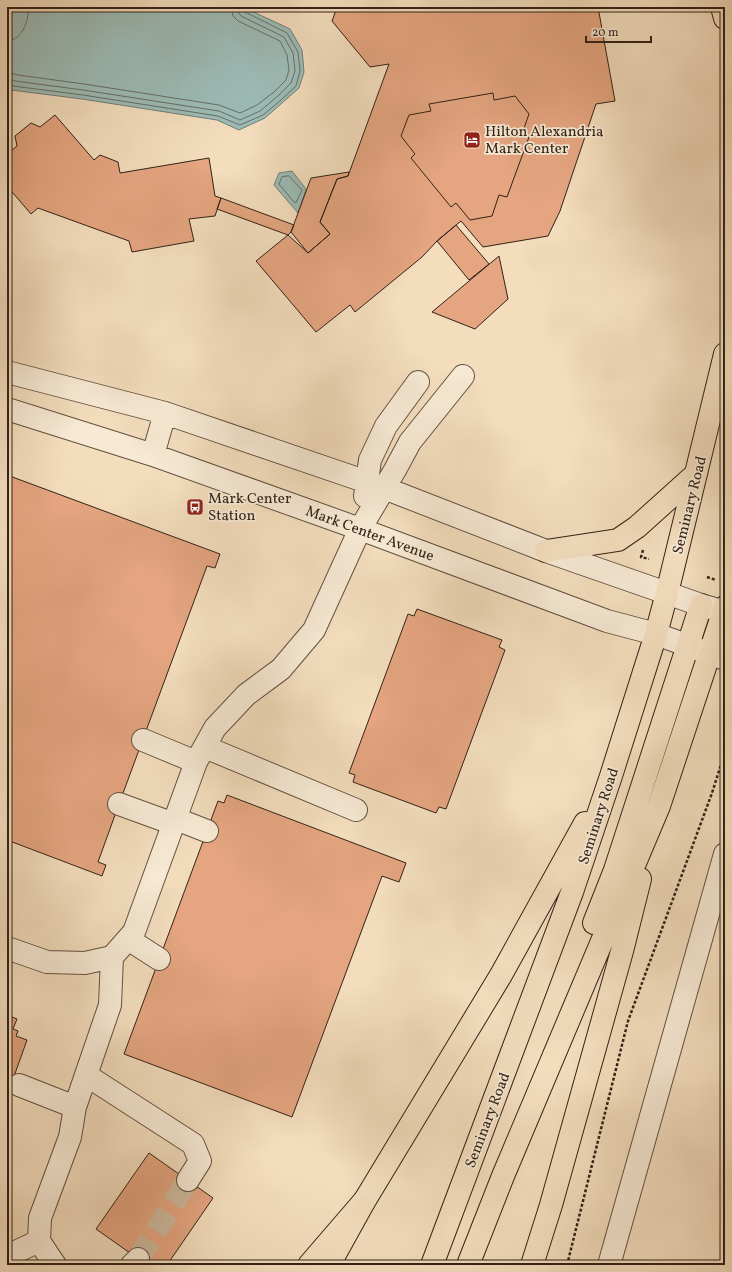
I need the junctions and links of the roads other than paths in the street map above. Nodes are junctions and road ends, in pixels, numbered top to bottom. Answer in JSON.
{"nodes":[{"id":1,"x":722,"y":7,"type":"edge"},
{"id":2,"x":725,"y":18,"type":"edge"},
{"id":3,"x":725,"y":354,"type":"edge"},
{"id":4,"x":7,"y":372,"type":"edge"},
{"id":5,"x":463,"y":376,"type":"dead end"},
{"id":6,"x":418,"y":382,"type":"dead end"},
{"id":7,"x":7,"y":409,"type":"edge"},
{"id":8,"x":164,"y":413,"type":"junction"},
{"id":9,"x":153,"y":455,"type":"junction"},
{"id":10,"x":696,"y":474,"type":"junction"},
{"id":11,"x":375,"y":485,"type":"junction"},
{"id":12,"x":360,"y":528,"type":"junction"},
{"id":13,"x":546,"y":551,"type":"junction"},
{"id":14,"x":667,"y":593,"type":"junction"},
{"id":15,"x":701,"y":605,"type":"junction"},
{"id":16,"x":725,"y":610,"type":"edge"},
{"id":17,"x":656,"y":634,"type":"junction"},
{"id":18,"x":687,"y":646,"type":"junction"},
{"id":19,"x":717,"y":657,"type":"edge"},
{"id":20,"x":143,"y":740,"type":"dead end"},
{"id":21,"x":201,"y":754,"type":"junction"},
{"id":22,"x":611,"y":776,"type":"junction"},
{"id":23,"x":119,"y":804,"type":"dead end"},
{"id":24,"x":659,"y":806,"type":"junction"},
{"id":25,"x":356,"y":810,"type":"dead end"},
{"id":26,"x":175,"y":822,"type":"junction"},
{"id":27,"x":207,"y":831,"type":"dead end"},
{"id":28,"x":725,"y":854,"type":"edge"},
{"id":29,"x":128,"y":939,"type":"junction"},
{"id":30,"x":7,"y":948,"type":"edge"},
{"id":31,"x":112,"y":957,"type":"junction"},
{"id":32,"x":159,"y":959,"type":"dead end"},
{"id":33,"x":86,"y":1075,"type":"junction"},
{"id":34,"x":19,"y":1085,"type":"dead end"},
{"id":35,"x":75,"y":1107,"type":"junction"},
{"id":36,"x":503,"y":1176,"type":"junction"},
{"id":37,"x":188,"y":1180,"type":"tunnel mouth"},
{"id":38,"x":365,"y":1200,"type":"junction"},
{"id":39,"x":39,"y":1241,"type":"junction"},
{"id":40,"x":7,"y":1256,"type":"edge"},
{"id":41,"x":55,"y":1265,"type":"edge"},
{"id":42,"x":309,"y":1265,"type":"edge"},
{"id":43,"x":329,"y":1265,"type":"edge"},
{"id":44,"x":432,"y":1265,"type":"edge"},
{"id":45,"x":468,"y":1265,"type":"edge"},
{"id":46,"x":532,"y":1265,"type":"edge"},
{"id":47,"x":609,"y":1265,"type":"edge"}],
"edges":[{"from":1,"to":2,"type":"main road"},
{"from":3,"to":10,"type":"main road","name":"Seminary Road"},
{"from":4,"to":8,"type":"street"},
{"from":5,"to":11,"type":"street"},
{"from":6,"to":11,"type":"street"},
{"from":7,"to":9,"type":"street","name":"Mark Center Avenue"},
{"from":8,"to":9,"type":"street"},
{"from":8,"to":11,"type":"street"},
{"from":9,"to":12,"type":"street","name":"Mark Center Avenue"},
{"from":10,"to":13,"type":"main road"},
{"from":10,"to":14,"type":"main road","name":"Seminary Road"},
{"from":11,"to":12,"type":"street"},
{"from":11,"to":13,"type":"street"},
{"from":12,"to":17,"type":"street","name":"Mark Center Avenue"},
{"from":12,"to":21,"type":"street"},
{"from":13,"to":14,"type":"street"},
{"from":14,"to":15,"type":"street"},
{"from":14,"to":17,"type":"main road","name":"Seminary Road"},
{"from":15,"to":16,"type":"street"},
{"from":15,"to":18,"type":"main road"},
{"from":16,"to":19,"type":"main road"},
{"from":17,"to":18,"type":"street","name":"Mark Center Avenue"},
{"from":17,"to":22,"type":"main road","name":"Seminary Road"},
{"from":18,"to":19,"type":"street","name":"Mark Center Avenue"},
{"from":18,"to":36,"type":"main road"},
{"from":19,"to":24,"type":"main road"},
{"from":20,"to":21,"type":"street"},
{"from":21,"to":25,"type":"street"},
{"from":21,"to":26,"type":"street"},
{"from":22,"to":38,"type":"main road"},
{"from":22,"to":44,"type":"main road","name":"Seminary Road"},
{"from":23,"to":26,"type":"street"},
{"from":24,"to":36,"type":"main road"},
{"from":24,"to":46,"type":"main road"},
{"from":26,"to":27,"type":"street"},
{"from":26,"to":29,"type":"street"},
{"from":28,"to":47,"type":"street"},
{"from":29,"to":31,"type":"street"},
{"from":29,"to":32,"type":"street"},
{"from":30,"to":31,"type":"street"},
{"from":31,"to":33,"type":"street"},
{"from":33,"to":35,"type":"street"},
{"from":33,"to":37,"type":"street"},
{"from":34,"to":35,"type":"street"},
{"from":35,"to":39,"type":"street"},
{"from":36,"to":45,"type":"main road"},
{"from":38,"to":42,"type":"main road"},
{"from":38,"to":43,"type":"main road"},
{"from":39,"to":40,"type":"street"},
{"from":39,"to":41,"type":"street"}]}
